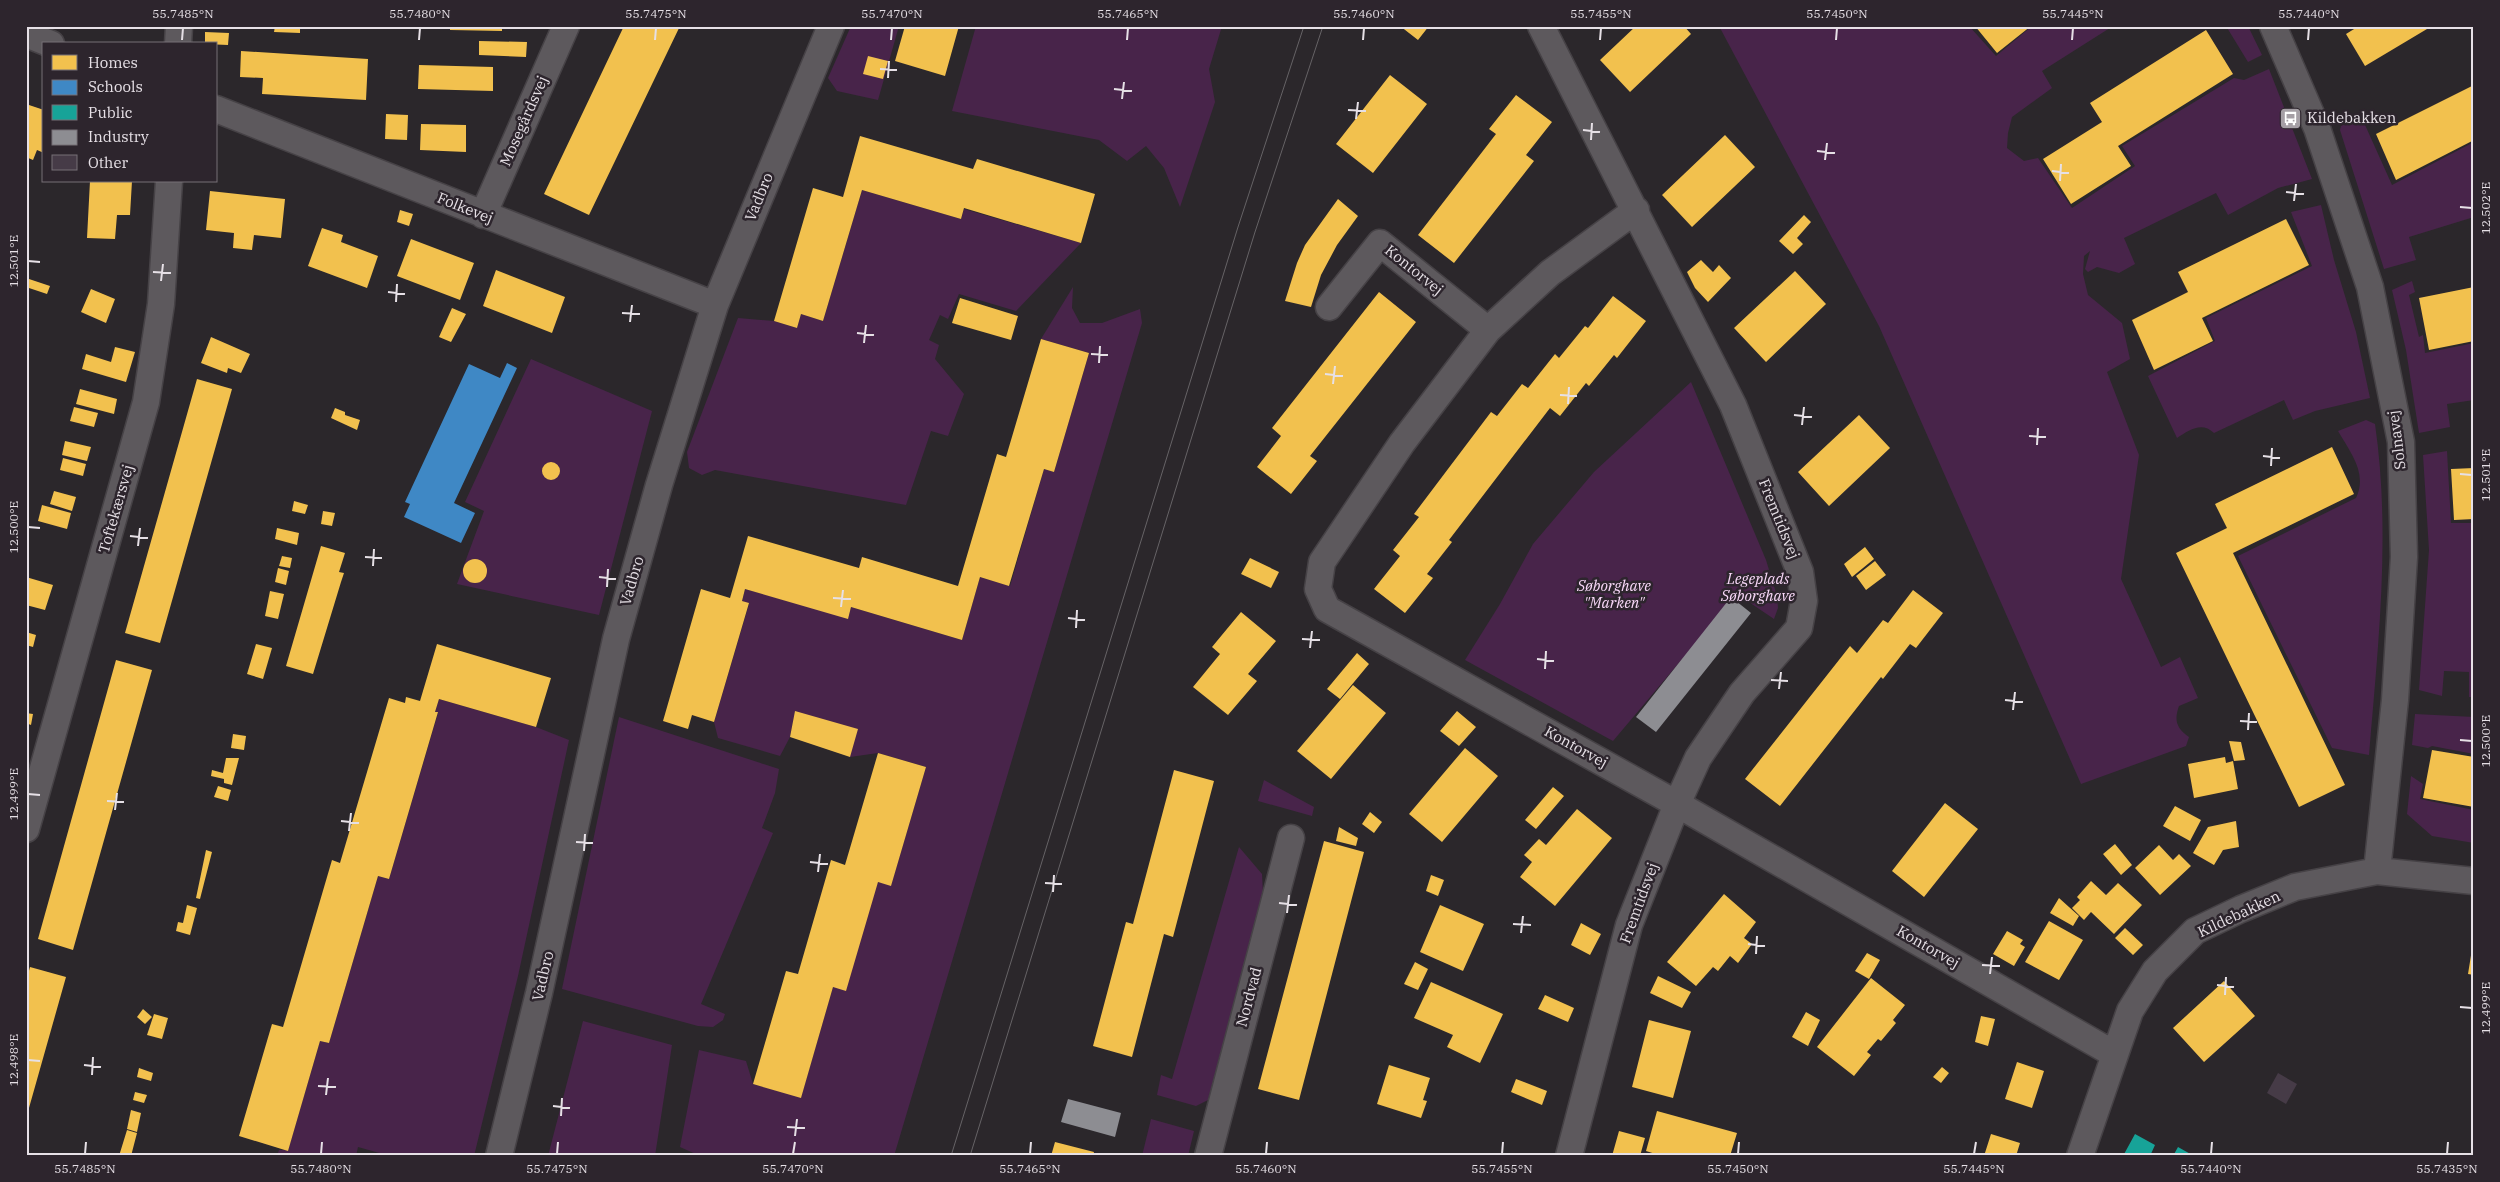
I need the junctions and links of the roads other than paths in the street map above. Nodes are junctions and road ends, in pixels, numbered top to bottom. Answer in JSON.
{"nodes":[{"id":1,"x":179,"y":26,"type":"edge"},
{"id":2,"x":566,"y":26,"type":"edge"},
{"id":3,"x":831,"y":26,"type":"edge"},
{"id":4,"x":1541,"y":26,"type":"edge"},
{"id":5,"x":2273,"y":26,"type":"edge"},
{"id":6,"x":26,"y":34,"type":"edge"},
{"id":7,"x":46,"y":42,"type":"edge"},
{"id":8,"x":178,"y":42,"type":"edge"},
{"id":9,"x":218,"y":110,"type":"edge"},
{"id":10,"x":169,"y":182,"type":"edge"},
{"id":11,"x":1636,"y":210,"type":"junction"},
{"id":12,"x":483,"y":215,"type":"junction"},
{"id":13,"x":715,"y":305,"type":"junction"},
{"id":14,"x":1329,"y":307,"type":"dead end"},
{"id":15,"x":1488,"y":330,"type":"junction"},
{"id":16,"x":1677,"y":804,"type":"junction"},
{"id":17,"x":26,"y":830,"type":"edge"},
{"id":18,"x":1291,"y":838,"type":"dead end"},
{"id":19,"x":2377,"y":871,"type":"junction"},
{"id":20,"x":2474,"y":881,"type":"edge"},
{"id":21,"x":2114,"y":1054,"type":"junction"},
{"id":22,"x":498,"y":1156,"type":"edge"},
{"id":23,"x":1208,"y":1156,"type":"edge"},
{"id":24,"x":1569,"y":1156,"type":"edge"},
{"id":25,"x":2080,"y":1156,"type":"edge"}],
"edges":[{"from":1,"to":8,"type":"street"},
{"from":2,"to":12,"type":"street","name":"Mosegårdsvej"},
{"from":3,"to":13,"type":"street","name":"Vadbro"},
{"from":4,"to":11,"type":"street","name":"Fremtidsvej"},
{"from":5,"to":19,"type":"street","name":"Solnavej"},
{"from":6,"to":7,"type":"street"},
{"from":9,"to":12,"type":"street","name":"Folkevej"},
{"from":10,"to":17,"type":"street","name":"Toftekærsvej"},
{"from":11,"to":15,"type":"street","name":"Kontorvej"},
{"from":11,"to":16,"type":"street","name":"Fremtidsvej"},
{"from":12,"to":13,"type":"street","name":"Folkevej"},
{"from":13,"to":22,"type":"street","name":"Vadbro"},
{"from":14,"to":15,"type":"street","name":"Kontorvej"},
{"from":15,"to":16,"type":"street","name":"Kontorvej"},
{"from":16,"to":21,"type":"street","name":"Kontorvej"},
{"from":16,"to":24,"type":"street","name":"Fremtidsvej"},
{"from":18,"to":23,"type":"street","name":"Nordvad"},
{"from":19,"to":20,"type":"street","name":"Kildebakken"},
{"from":19,"to":21,"type":"street","name":"Kildebakken"},
{"from":21,"to":25,"type":"street","name":"Kildebakken"}]}
